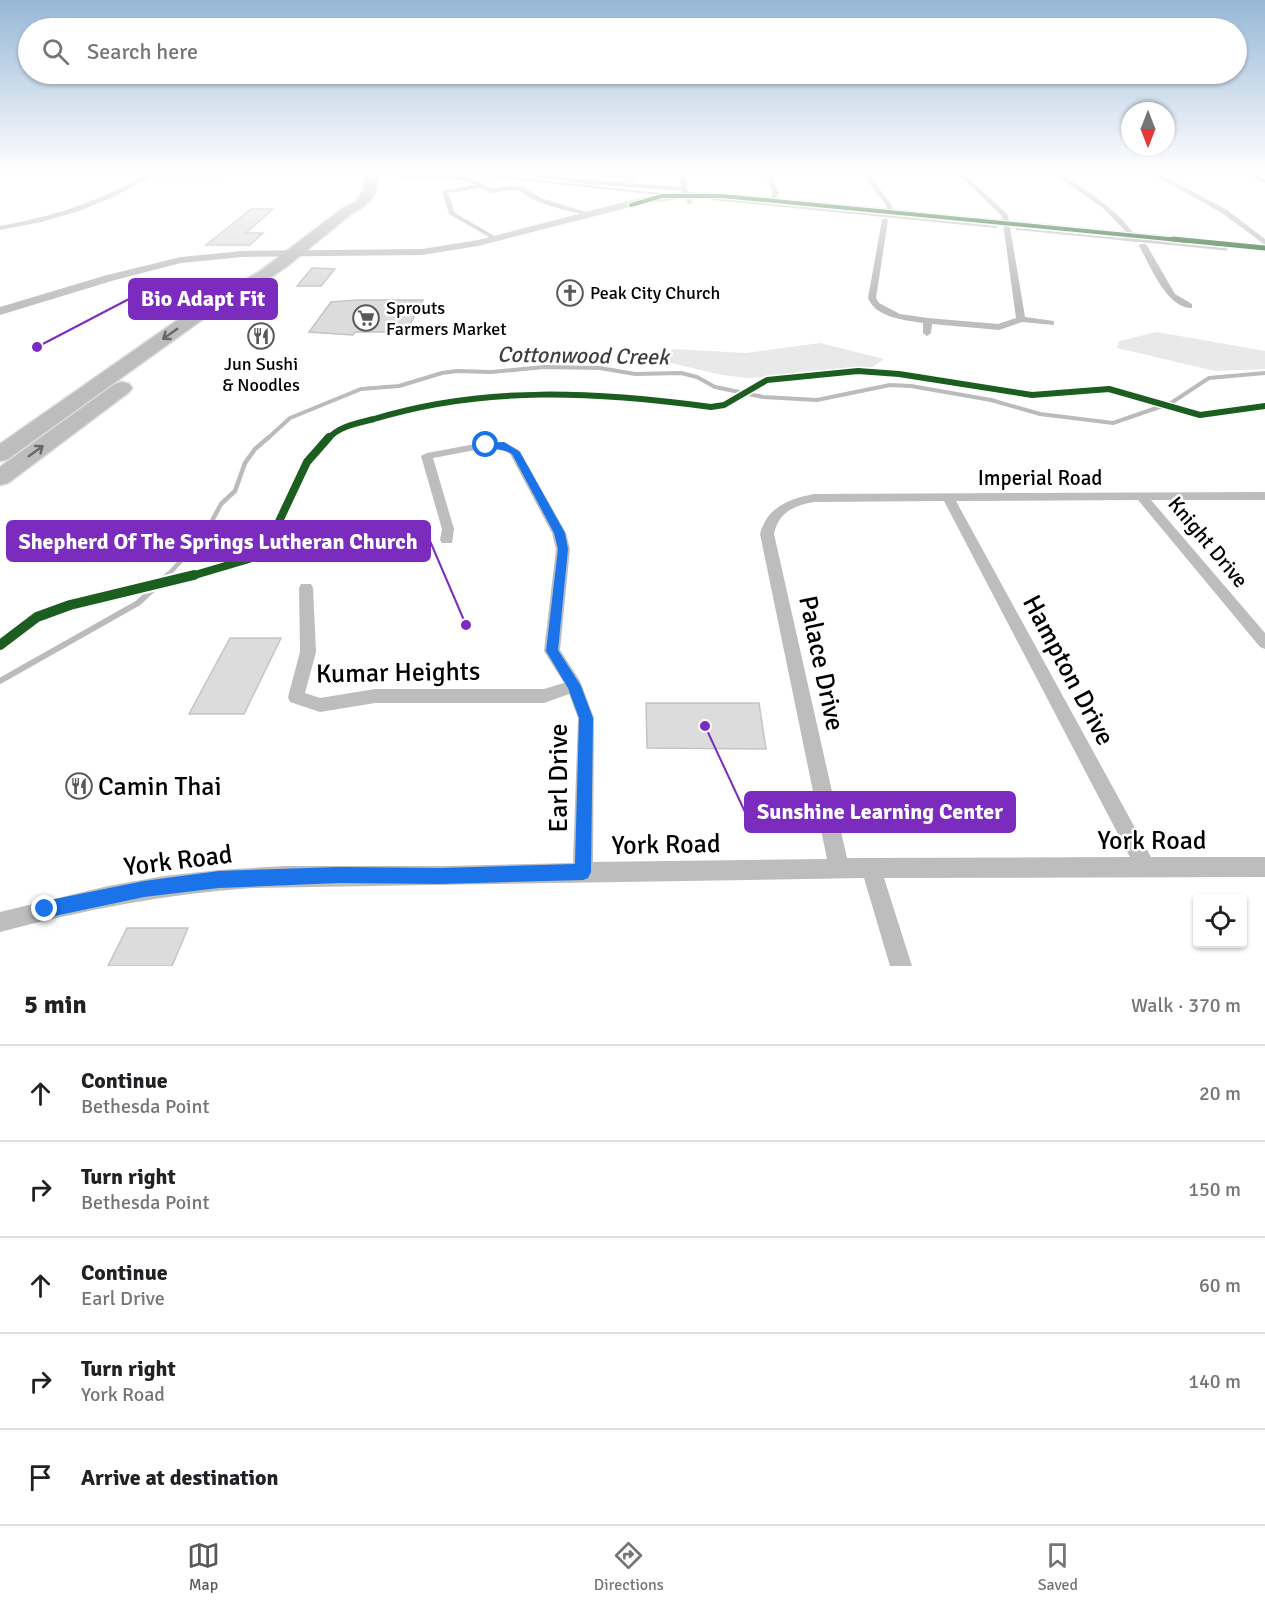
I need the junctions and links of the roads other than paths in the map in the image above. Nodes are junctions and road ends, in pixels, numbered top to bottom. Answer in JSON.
{"nodes":[{"id":1,"x":61,"y":215,"type":"edge"},
{"id":2,"x":342,"y":215,"type":"edge"},
{"id":3,"x":454,"y":215,"type":"edge"},
{"id":4,"x":592,"y":215,"type":"edge"},
{"id":5,"x":879,"y":215,"type":"edge"},
{"id":6,"x":881,"y":215,"type":"edge"},
{"id":7,"x":1001,"y":215,"type":"edge"},
{"id":8,"x":1115,"y":215,"type":"edge"},
{"id":9,"x":1230,"y":215,"type":"edge"},
{"id":10,"x":888,"y":216,"type":"junction"},
{"id":11,"x":0,"y":228,"type":"edge"},
{"id":12,"x":1007,"y":228,"type":"junction"},
{"id":13,"x":1132,"y":235,"type":"junction"},
{"id":14,"x":496,"y":239,"type":"junction"},
{"id":15,"x":1265,"y":243,"type":"edge"},
{"id":16,"x":1143,"y":246,"type":"junction"},
{"id":17,"x":1265,"y":248,"type":"edge"},
{"id":18,"x":293,"y":254,"type":"junction"},
{"id":19,"x":1265,"y":257,"type":"edge"},
{"id":20,"x":238,"y":293,"type":"junction"},
{"id":21,"x":1189,"y":306,"type":"dead end"},
{"id":22,"x":0,"y":311,"type":"edge"},
{"id":23,"x":1021,"y":319,"type":"junction"},
{"id":24,"x":928,"y":321,"type":"junction"},
{"id":25,"x":1051,"y":322,"type":"dead end"},
{"id":26,"x":927,"y":333,"type":"dead end"},
{"id":27,"x":0,"y":454,"type":"edge"},
{"id":28,"x":0,"y":478,"type":"edge"},
{"id":29,"x":1265,"y":496,"type":"edge"},
{"id":30,"x":948,"y":497,"type":"junction"},
{"id":31,"x":1142,"y":497,"type":"junction"},
{"id":32,"x":814,"y":498,"type":"joint"},
{"id":33,"x":447,"y":540,"type":"dead end"},
{"id":34,"x":306,"y":588,"type":"dead end"},
{"id":35,"x":1265,"y":643,"type":"edge"},
{"id":36,"x":574,"y":686,"type":"junction"},
{"id":37,"x":871,"y":867,"type":"junction"},
{"id":38,"x":1146,"y":867,"type":"junction"},
{"id":39,"x":1265,"y":867,"type":"edge"},
{"id":40,"x":839,"y":868,"type":"junction"},
{"id":41,"x":583,"y":872,"type":"junction"},
{"id":42,"x":0,"y":922,"type":"edge"},
{"id":43,"x":901,"y":966,"type":"edge"}],
"edges":[{"from":1,"to":11,"type":"street"},
{"from":2,"to":18,"type":"highway"},
{"from":3,"to":14,"type":"street"},
{"from":4,"to":14,"type":"main road"},
{"from":5,"to":10,"type":"main road"},
{"from":6,"to":10,"type":"main road"},
{"from":7,"to":12,"type":"street"},
{"from":8,"to":13,"type":"street"},
{"from":9,"to":15,"type":"street"},
{"from":10,"to":12,"type":"main road"},
{"from":10,"to":24,"type":"street"},
{"from":12,"to":13,"type":"main road"},
{"from":12,"to":16,"type":"main road"},
{"from":12,"to":23,"type":"street"},
{"from":13,"to":17,"type":"main road"},
{"from":14,"to":18,"type":"main road"},
{"from":16,"to":19,"type":"main road"},
{"from":16,"to":21,"type":"street"},
{"from":18,"to":20,"type":"highway"},
{"from":18,"to":22,"type":"main road"},
{"from":20,"to":27,"type":"highway","one_way":true},
{"from":28,"to":20,"type":"highway","one_way":true},
{"from":23,"to":24,"type":"street"},
{"from":23,"to":25,"type":"street"},
{"from":24,"to":26,"type":"street"},
{"from":29,"to":31,"type":"street","name":"Imperial Road"},
{"from":30,"to":31,"type":"street","name":"Imperial Road"},
{"from":30,"to":32,"type":"street","name":"Imperial Road"},
{"from":30,"to":38,"type":"street","name":"Hampton Drive"},
{"from":31,"to":35,"type":"street","name":"Knight Drive"},
{"from":32,"to":40,"type":"street","name":"Palace Drive"},
{"from":33,"to":36,"type":"street","name":"Earl Drive"},
{"from":34,"to":36,"type":"street","name":"Kumar Heights"},
{"from":36,"to":41,"type":"street","name":"Earl Drive"},
{"from":37,"to":38,"type":"street","name":"York Road"},
{"from":37,"to":40,"type":"street","name":"York Road"},
{"from":37,"to":43,"type":"street"},
{"from":38,"to":39,"type":"street","name":"York Road"},
{"from":40,"to":41,"type":"street","name":"York Road"},
{"from":41,"to":42,"type":"street","name":"York Road"}]}
